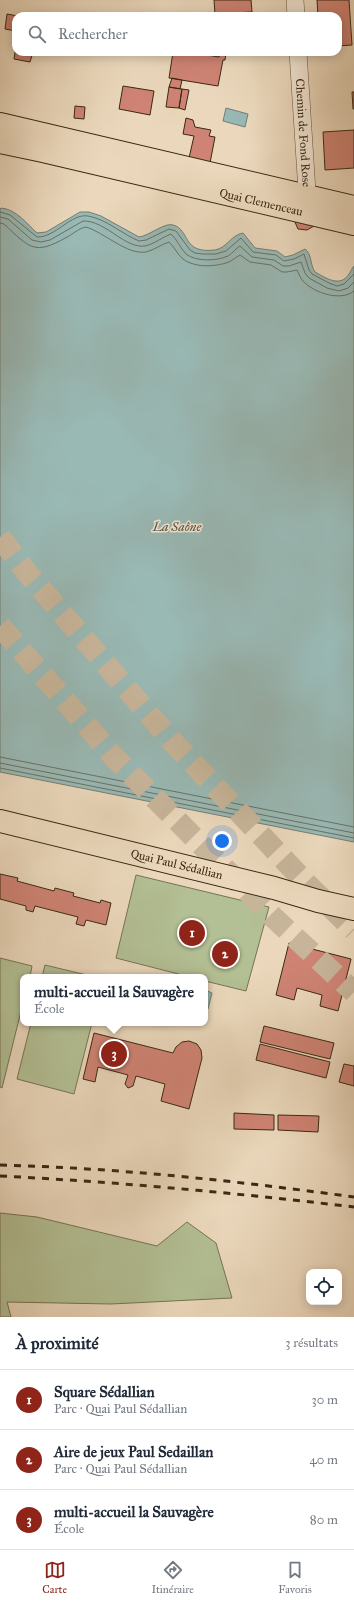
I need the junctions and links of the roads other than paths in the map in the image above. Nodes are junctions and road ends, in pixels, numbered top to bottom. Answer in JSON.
{"nodes":[{"id":1,"x":295,"y":0,"type":"edge"},
{"id":2,"x":296,"y":12,"type":"edge"},
{"id":3,"x":298,"y":56,"type":"edge"},
{"id":4,"x":0,"y":124,"type":"edge"},
{"id":5,"x":0,"y":142,"type":"edge"},
{"id":6,"x":71,"y":149,"type":"junction"},
{"id":7,"x":308,"y":205,"type":"junction"},
{"id":8,"x":354,"y":207,"type":"edge"},
{"id":9,"x":354,"y":224,"type":"edge"},
{"id":10,"x":0,"y":821,"type":"edge"},
{"id":11,"x":354,"y":909,"type":"edge"}],
"edges":[{"from":1,"to":2,"type":"street"},
{"from":3,"to":7,"type":"street","name":"Chemin de Fond Rose"},
{"from":4,"to":6,"type":"main road","name":"Quai Clemenceau"},
{"from":5,"to":6,"type":"main road","name":"Quai Clemenceau"},
{"from":6,"to":7,"type":"main road","name":"Quai Clemenceau"},
{"from":7,"to":8,"type":"main road","name":"Quai Clemenceau"},
{"from":7,"to":9,"type":"main road","name":"Quai Clemenceau"},
{"from":10,"to":11,"type":"main road","name":"Quai Paul Sédallian"}]}
